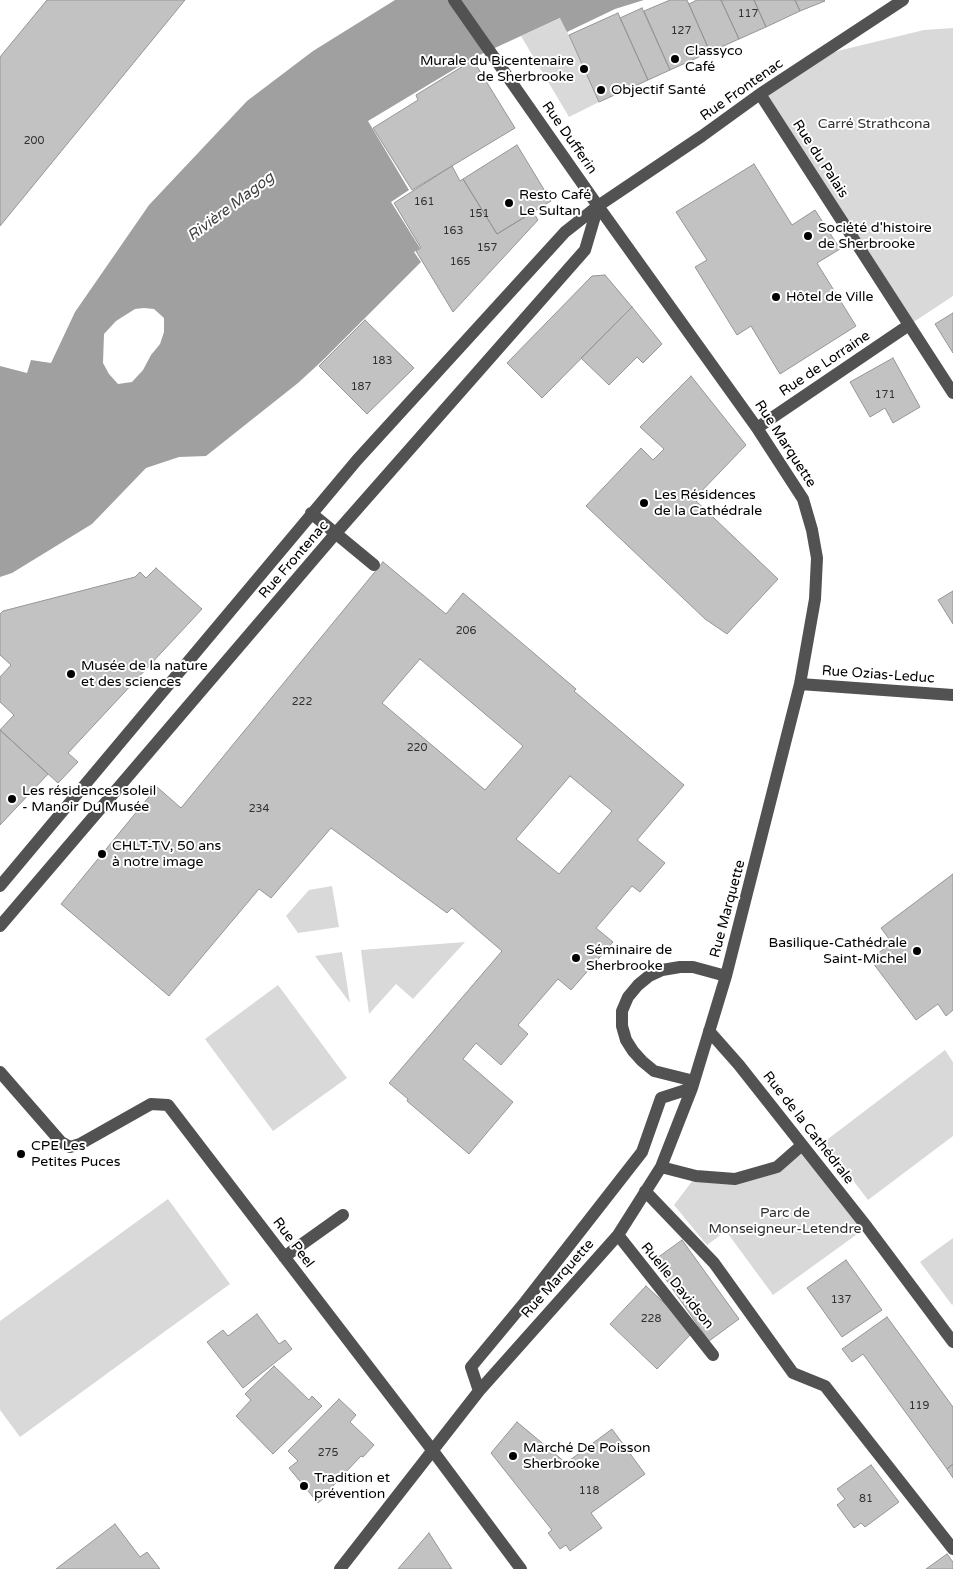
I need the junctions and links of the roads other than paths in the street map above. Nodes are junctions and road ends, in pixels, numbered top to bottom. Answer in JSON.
{"nodes":[{"id":1,"x":454,"y":0,"type":"edge"},
{"id":2,"x":903,"y":0,"type":"edge"},
{"id":3,"x":760,"y":94,"type":"junction"},
{"id":4,"x":598,"y":206,"type":"junction"},
{"id":5,"x":909,"y":325,"type":"junction"},
{"id":6,"x":953,"y":393,"type":"edge"},
{"id":7,"x":757,"y":428,"type":"junction"},
{"id":8,"x":311,"y":513,"type":"junction"},
{"id":9,"x":336,"y":533,"type":"junction"},
{"id":10,"x":374,"y":565,"type":"dead end"},
{"id":11,"x":800,"y":684,"type":"junction"},
{"id":12,"x":953,"y":695,"type":"edge"},
{"id":13,"x":0,"y":886,"type":"edge"},
{"id":14,"x":0,"y":926,"type":"edge"},
{"id":15,"x":726,"y":976,"type":"junction"},
{"id":16,"x":708,"y":1031,"type":"junction"},
{"id":17,"x":0,"y":1072,"type":"edge"},
{"id":18,"x":693,"y":1084,"type":"junction"},
{"id":19,"x":802,"y":1145,"type":"junction"},
{"id":20,"x":661,"y":1167,"type":"junction"},
{"id":21,"x":645,"y":1192,"type":"junction"},
{"id":22,"x":343,"y":1216,"type":"dead end"},
{"id":23,"x":618,"y":1235,"type":"junction"},
{"id":24,"x":284,"y":1256,"type":"junction"},
{"id":25,"x":953,"y":1342,"type":"edge"},
{"id":26,"x":713,"y":1355,"type":"dead end"},
{"id":27,"x":479,"y":1391,"type":"junction"},
{"id":28,"x":433,"y":1451,"type":"junction"},
{"id":29,"x":953,"y":1549,"type":"edge"},
{"id":30,"x":340,"y":1569,"type":"edge"},
{"id":31,"x":521,"y":1569,"type":"edge"}],
"edges":[{"from":1,"to":4,"type":"street","name":"Rue Dufferin"},
{"from":2,"to":3,"type":"street","name":"Rue Frontenac"},
{"from":3,"to":4,"type":"street","name":"Rue Frontenac"},
{"from":3,"to":5,"type":"street","name":"Rue du Palais"},
{"from":4,"to":7,"type":"street","name":"Rue Marquette"},
{"from":4,"to":8,"type":"street","name":"Rue Frontenac"},
{"from":4,"to":9,"type":"street","name":"Rue Frontenac"},
{"from":5,"to":6,"type":"street","name":"Rue du Palais"},
{"from":5,"to":7,"type":"street","name":"Rue de Lorraine"},
{"from":7,"to":11,"type":"street","name":"Rue Marquette"},
{"from":8,"to":9,"type":"street"},
{"from":8,"to":13,"type":"street","name":"Rue Frontenac"},
{"from":9,"to":10,"type":"street"},
{"from":9,"to":14,"type":"street","name":"Rue Frontenac"},
{"from":11,"to":12,"type":"street","name":"Rue Ozias-Leduc"},
{"from":11,"to":15,"type":"street","name":"Rue Marquette"},
{"from":15,"to":16,"type":"street","name":"Rue Marquette"},
{"from":15,"to":18,"type":"street"},
{"from":16,"to":18,"type":"street","name":"Rue Marquette"},
{"from":16,"to":19,"type":"street","name":"Rue de la Cathédrale"},
{"from":17,"to":24,"type":"street","name":"Rue Peel"},
{"from":18,"to":20,"type":"street","name":"Rue Marquette"},
{"from":18,"to":27,"type":"street"},
{"from":19,"to":20,"type":"street"},
{"from":19,"to":25,"type":"street","name":"Rue de la Cathédrale"},
{"from":20,"to":21,"type":"street","name":"Rue Marquette"},
{"from":21,"to":23,"type":"street","name":"Rue Marquette"},
{"from":21,"to":29,"type":"street"},
{"from":22,"to":24,"type":"street"},
{"from":23,"to":26,"type":"street","name":"Ruelle Davidson"},
{"from":23,"to":27,"type":"street","name":"Rue Marquette"},
{"from":24,"to":28,"type":"street","name":"Rue Peel"},
{"from":27,"to":28,"type":"street","name":"Rue Marquette"},
{"from":28,"to":30,"type":"street","name":"Rue Marquette"},
{"from":28,"to":31,"type":"street","name":"Rue Peel"}]}
